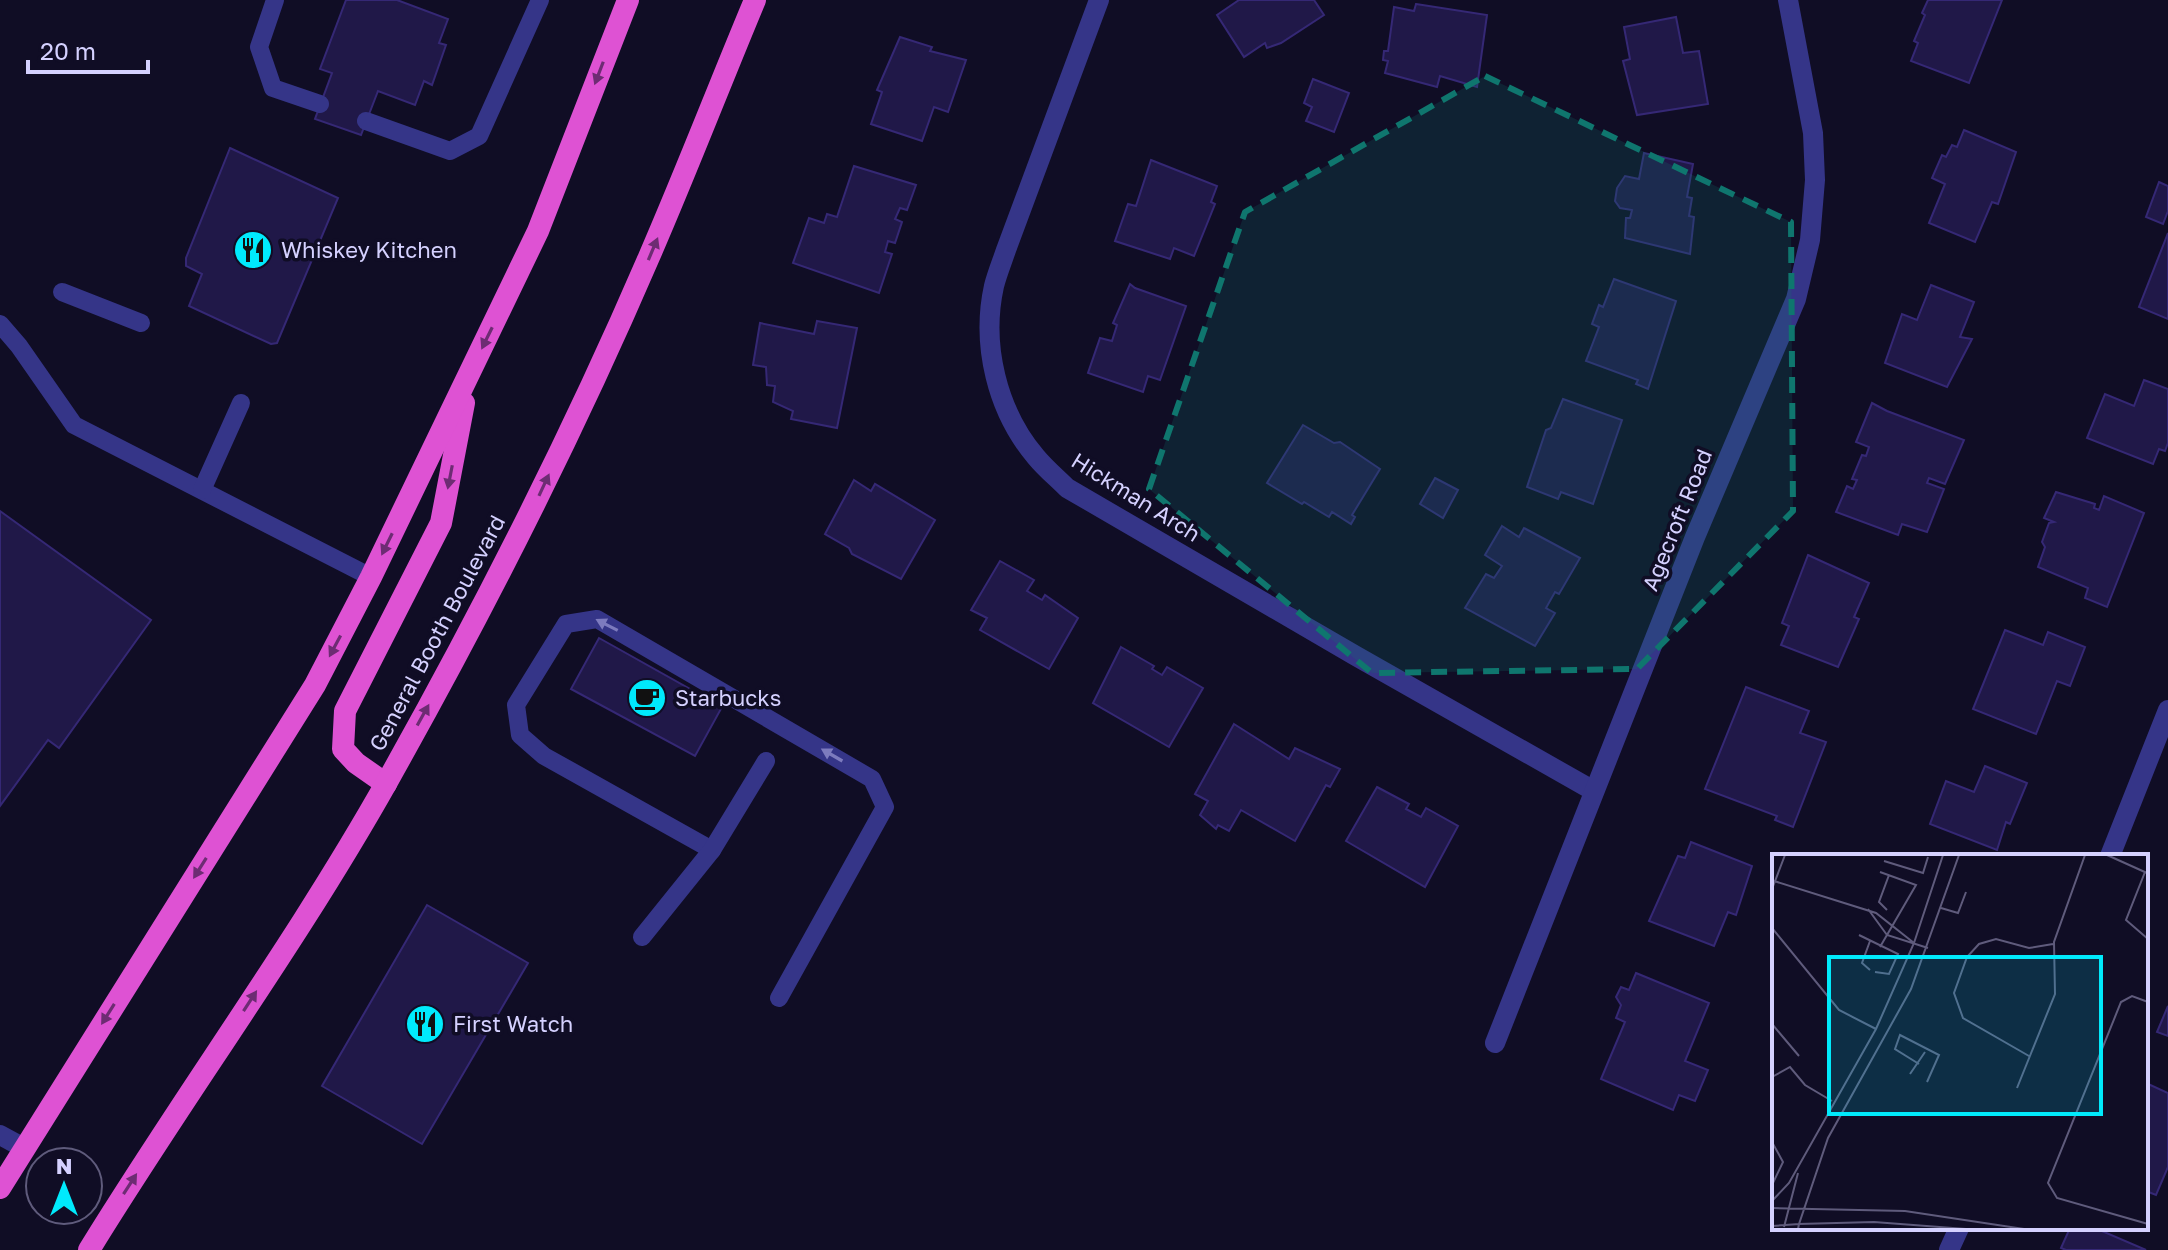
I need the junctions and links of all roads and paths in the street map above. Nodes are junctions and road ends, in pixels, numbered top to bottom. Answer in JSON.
{"nodes":[{"id":1,"x":275,"y":0,"type":"edge"},
{"id":2,"x":540,"y":0,"type":"edge"},
{"id":3,"x":628,"y":0,"type":"edge"},
{"id":4,"x":755,"y":0,"type":"edge"},
{"id":5,"x":1099,"y":0,"type":"edge"},
{"id":6,"x":1788,"y":0,"type":"edge"},
{"id":7,"x":320,"y":104,"type":"dead end"},
{"id":8,"x":366,"y":121,"type":"dead end"},
{"id":9,"x":62,"y":292,"type":"dead end"},
{"id":10,"x":141,"y":323,"type":"dead end"},
{"id":11,"x":0,"y":324,"type":"edge"},
{"id":12,"x":470,"y":373,"type":"junction"},
{"id":13,"x":241,"y":403,"type":"dead end"},
{"id":14,"x":202,"y":490,"type":"junction"},
{"id":15,"x":371,"y":577,"type":"junction"},
{"id":16,"x":2168,"y":710,"type":"edge"},
{"id":17,"x":766,"y":761,"type":"dead end"},
{"id":18,"x":386,"y":784,"type":"junction"},
{"id":19,"x":1594,"y":791,"type":"junction"},
{"id":20,"x":712,"y":850,"type":"junction"},
{"id":21,"x":2111,"y":854,"type":"edge"},
{"id":22,"x":642,"y":937,"type":"dead end"},
{"id":23,"x":779,"y":998,"type":"dead end"},
{"id":24,"x":1495,"y":1043,"type":"dead end"},
{"id":25,"x":0,"y":1135,"type":"edge"},
{"id":26,"x":25,"y":1146,"type":"edge"},
{"id":27,"x":24,"y":1148,"type":"joint"},
{"id":28,"x":0,"y":1188,"type":"edge"},
{"id":29,"x":1958,"y":1230,"type":"edge"},
{"id":30,"x":89,"y":1250,"type":"edge"},
{"id":31,"x":1949,"y":1250,"type":"edge"}],
"edges":[{"from":1,"to":7,"type":"lane"},
{"from":2,"to":8,"type":"lane"},
{"from":3,"to":12,"type":"highway","one_way":true},
{"from":18,"to":4,"type":"highway","name":"General Booth Boulevard","one_way":true},
{"from":5,"to":19,"type":"street","name":"Hickman Arch"},
{"from":6,"to":19,"type":"street","name":"Agecroft Road"},
{"from":9,"to":10,"type":"lane"},
{"from":11,"to":14,"type":"lane"},
{"from":12,"to":15,"type":"highway","one_way":true},
{"from":12,"to":18,"type":"highway","one_way":true},
{"from":13,"to":14,"type":"lane"},
{"from":14,"to":15,"type":"lane"},
{"from":15,"to":26,"type":"highway","one_way":true},
{"from":16,"to":21,"type":"street"},
{"from":17,"to":20,"type":"lane"},
{"from":30,"to":18,"type":"highway","name":"General Booth Boulevard","one_way":true},
{"from":19,"to":24,"type":"street","name":"Agecroft Road"},
{"from":20,"to":22,"type":"lane"},
{"from":23,"to":20,"type":"lane","one_way":true},
{"from":25,"to":27,"type":"street"},
{"from":27,"to":28,"type":"highway"},
{"from":29,"to":31,"type":"street"}]}
